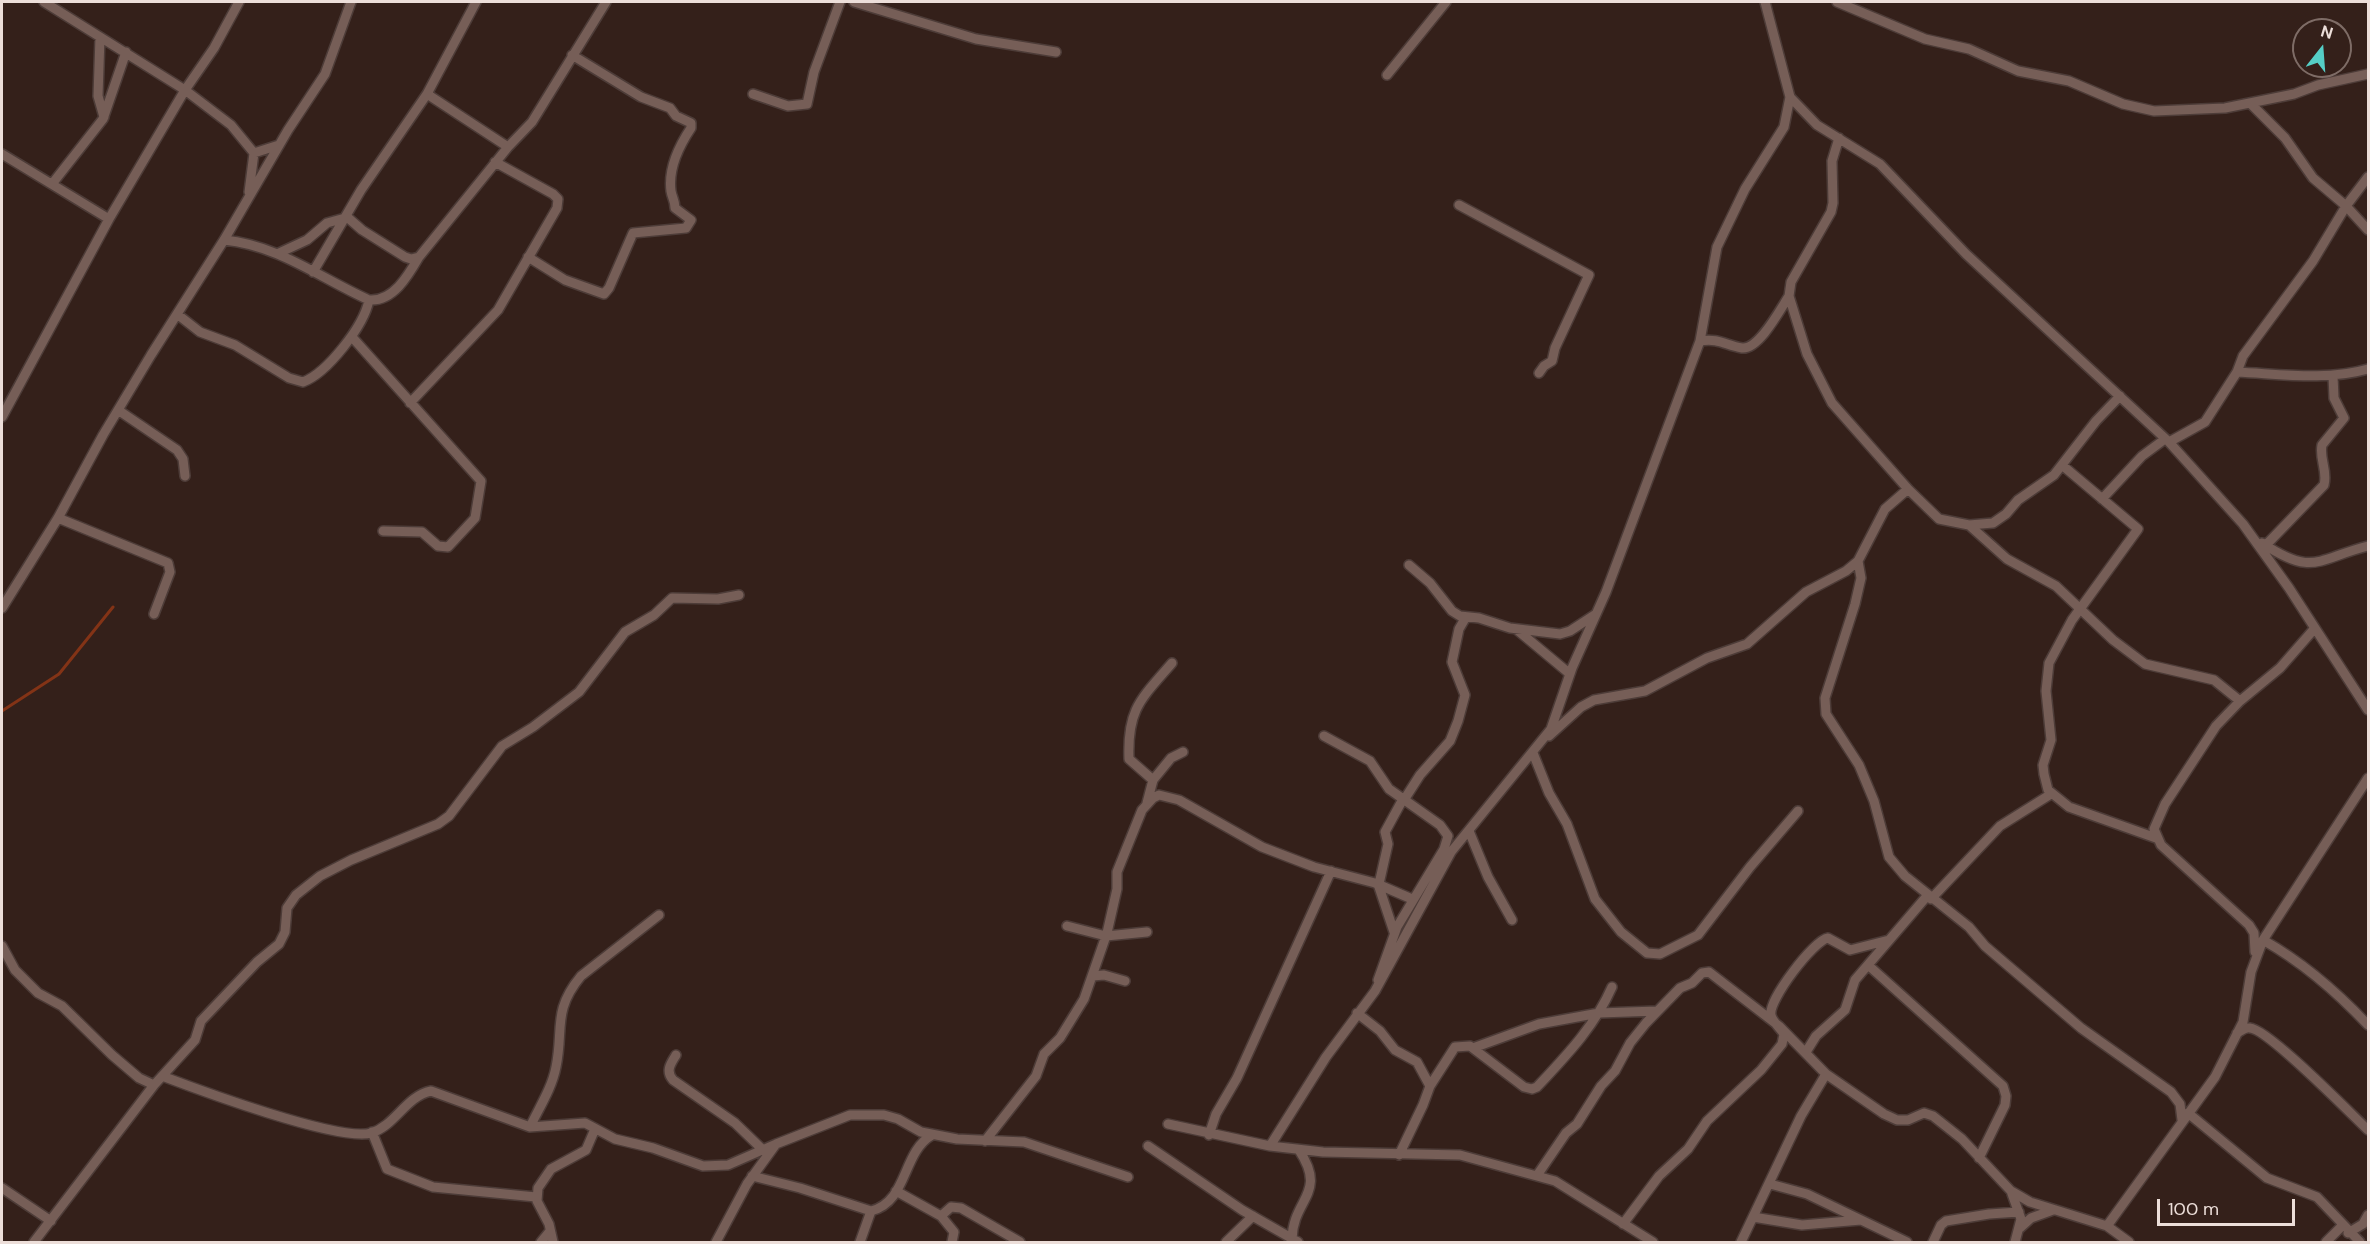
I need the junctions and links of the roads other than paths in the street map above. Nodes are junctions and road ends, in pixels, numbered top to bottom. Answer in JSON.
{"nodes":[{"id":1,"x":44,"y":2,"type":"edge"},
{"id":2,"x":239,"y":2,"type":"edge"},
{"id":3,"x":351,"y":2,"type":"edge"},
{"id":4,"x":476,"y":2,"type":"edge"},
{"id":5,"x":606,"y":2,"type":"edge"},
{"id":6,"x":840,"y":2,"type":"edge"},
{"id":7,"x":854,"y":2,"type":"edge"},
{"id":8,"x":1446,"y":2,"type":"edge"},
{"id":9,"x":1765,"y":2,"type":"edge"},
{"id":10,"x":1837,"y":2,"type":"edge"},
{"id":11,"x":100,"y":37,"type":"junction"},
{"id":12,"x":126,"y":52,"type":"junction"},
{"id":13,"x":1056,"y":52,"type":"dead end"},
{"id":14,"x":572,"y":55,"type":"junction"},
{"id":15,"x":2368,"y":74,"type":"edge"},
{"id":16,"x":1387,"y":75,"type":"dead end"},
{"id":17,"x":185,"y":90,"type":"junction"},
{"id":18,"x":427,"y":94,"type":"junction"},
{"id":19,"x":753,"y":94,"type":"dead end"},
{"id":20,"x":1790,"y":98,"type":"junction"},
{"id":21,"x":2250,"y":103,"type":"junction"},
{"id":22,"x":104,"y":117,"type":"junction"},
{"id":23,"x":1839,"y":138,"type":"junction"},
{"id":24,"x":279,"y":145,"type":"junction"},
{"id":25,"x":508,"y":147,"type":"junction"},
{"id":26,"x":254,"y":153,"type":"junction"},
{"id":27,"x":2,"y":154,"type":"edge"},
{"id":28,"x":495,"y":162,"type":"junction"},
{"id":29,"x":2368,"y":177,"type":"edge"},
{"id":30,"x":52,"y":184,"type":"junction"},
{"id":31,"x":248,"y":199,"type":"junction"},
{"id":32,"x":1459,"y":205,"type":"dead end"},
{"id":33,"x":2346,"y":206,"type":"junction"},
{"id":34,"x":346,"y":217,"type":"junction"},
{"id":35,"x":109,"y":219,"type":"junction"},
{"id":36,"x":2368,"y":230,"type":"edge"},
{"id":37,"x":224,"y":240,"type":"junction"},
{"id":38,"x":279,"y":253,"type":"junction"},
{"id":39,"x":528,"y":256,"type":"junction"},
{"id":40,"x":419,"y":257,"type":"junction"},
{"id":41,"x":313,"y":272,"type":"junction"},
{"id":42,"x":1789,"y":296,"type":"junction"},
{"id":43,"x":369,"y":300,"type":"junction"},
{"id":44,"x":177,"y":314,"type":"junction"},
{"id":45,"x":352,"y":338,"type":"junction"},
{"id":46,"x":1700,"y":340,"type":"junction"},
{"id":47,"x":2368,"y":369,"type":"edge"},
{"id":48,"x":2237,"y":372,"type":"junction"},
{"id":49,"x":1539,"y":373,"type":"dead end"},
{"id":50,"x":2333,"y":376,"type":"junction"},
{"id":51,"x":2120,"y":396,"type":"junction"},
{"id":52,"x":410,"y":403,"type":"junction"},
{"id":53,"x":118,"y":410,"type":"junction"},
{"id":54,"x":2,"y":417,"type":"edge"},
{"id":55,"x":2167,"y":441,"type":"junction"},
{"id":56,"x":2062,"y":465,"type":"junction"},
{"id":57,"x":185,"y":476,"type":"dead end"},
{"id":58,"x":1908,"y":489,"type":"junction"},
{"id":59,"x":2102,"y":499,"type":"junction"},
{"id":60,"x":58,"y":518,"type":"junction"},
{"id":61,"x":1970,"y":525,"type":"junction"},
{"id":62,"x":383,"y":531,"type":"dead end"},
{"id":63,"x":2250,"y":535,"type":"junction"},
{"id":64,"x":2266,"y":545,"type":"junction"},
{"id":65,"x":2368,"y":546,"type":"edge"},
{"id":66,"x":1858,"y":561,"type":"junction"},
{"id":67,"x":1409,"y":565,"type":"dead end"},
{"id":68,"x":740,"y":595,"type":"dead end"},
{"id":69,"x":2081,"y":607,"type":"junction"},
{"id":70,"x":2,"y":608,"type":"edge"},
{"id":71,"x":1596,"y":613,"type":"junction"},
{"id":72,"x":154,"y":614,"type":"dead end"},
{"id":73,"x":1466,"y":617,"type":"junction"},
{"id":74,"x":2315,"y":628,"type":"junction"},
{"id":75,"x":1516,"y":629,"type":"junction"},
{"id":76,"x":1172,"y":663,"type":"dead end"},
{"id":77,"x":1570,"y":674,"type":"junction"},
{"id":78,"x":2240,"y":700,"type":"junction"},
{"id":79,"x":2368,"y":710,"type":"edge"},
{"id":80,"x":1324,"y":736,"type":"dead end"},
{"id":81,"x":1545,"y":739,"type":"junction"},
{"id":82,"x":1183,"y":752,"type":"dead end"},
{"id":83,"x":1533,"y":753,"type":"junction"},
{"id":84,"x":2368,"y":778,"type":"edge"},
{"id":85,"x":1153,"y":780,"type":"junction"},
{"id":86,"x":2051,"y":794,"type":"junction"},
{"id":87,"x":1404,"y":799,"type":"junction"},
{"id":88,"x":1147,"y":805,"type":"junction"},
{"id":89,"x":1798,"y":811,"type":"dead end"},
{"id":90,"x":1469,"y":831,"type":"junction"},
{"id":91,"x":2156,"y":838,"type":"junction"},
{"id":92,"x":1331,"y":871,"type":"junction"},
{"id":93,"x":1378,"y":884,"type":"junction"},
{"id":94,"x":1929,"y":898,"type":"junction"},
{"id":95,"x":1412,"y":899,"type":"junction"},
{"id":96,"x":660,"y":915,"type":"dead end"},
{"id":97,"x":1512,"y":920,"type":"dead end"},
{"id":98,"x":1067,"y":926,"type":"dead end"},
{"id":99,"x":1147,"y":932,"type":"dead end"},
{"id":100,"x":1394,"y":932,"type":"junction"},
{"id":101,"x":1106,"y":936,"type":"junction"},
{"id":102,"x":1889,"y":940,"type":"junction"},
{"id":103,"x":2263,"y":940,"type":"junction"},
{"id":104,"x":2,"y":946,"type":"edge"},
{"id":105,"x":2254,"y":957,"type":"junction"},
{"id":106,"x":1868,"y":965,"type":"junction"},
{"id":107,"x":1093,"y":976,"type":"junction"},
{"id":108,"x":1125,"y":981,"type":"dead end"},
{"id":109,"x":1612,"y":987,"type":"dead end"},
{"id":110,"x":1375,"y":991,"type":"junction"},
{"id":111,"x":1657,"y":1011,"type":"junction"},
{"id":112,"x":1357,"y":1013,"type":"junction"},
{"id":113,"x":1599,"y":1013,"type":"junction"},
{"id":114,"x":2368,"y":1025,"type":"edge"},
{"id":115,"x":1779,"y":1026,"type":"junction"},
{"id":116,"x":2237,"y":1033,"type":"junction"},
{"id":117,"x":1473,"y":1048,"type":"junction"},
{"id":118,"x":1806,"y":1052,"type":"junction"},
{"id":119,"x":676,"y":1055,"type":"dead end"},
{"id":120,"x":1826,"y":1074,"type":"junction"},
{"id":121,"x":162,"y":1076,"type":"junction"},
{"id":122,"x":154,"y":1085,"type":"junction"},
{"id":123,"x":1430,"y":1086,"type":"junction"},
{"id":124,"x":2185,"y":1116,"type":"junction"},
{"id":125,"x":1168,"y":1124,"type":"dead end"},
{"id":126,"x":530,"y":1127,"type":"junction"},
{"id":127,"x":595,"y":1129,"type":"junction"},
{"id":128,"x":2368,"y":1130,"type":"edge"},
{"id":129,"x":372,"y":1132,"type":"junction"},
{"id":130,"x":932,"y":1135,"type":"junction"},
{"id":131,"x":1209,"y":1135,"type":"junction"},
{"id":132,"x":985,"y":1141,"type":"junction"},
{"id":133,"x":776,"y":1144,"type":"junction"},
{"id":134,"x":1148,"y":1146,"type":"dead end"},
{"id":135,"x":1270,"y":1146,"type":"junction"},
{"id":136,"x":763,"y":1149,"type":"junction"},
{"id":137,"x":1299,"y":1150,"type":"junction"},
{"id":138,"x":1399,"y":1155,"type":"junction"},
{"id":139,"x":1979,"y":1158,"type":"junction"},
{"id":140,"x":1538,"y":1174,"type":"junction"},
{"id":141,"x":752,"y":1176,"type":"junction"},
{"id":142,"x":1128,"y":1177,"type":"dead end"},
{"id":143,"x":1770,"y":1185,"type":"junction"},
{"id":144,"x":2,"y":1188,"type":"edge"},
{"id":145,"x":896,"y":1191,"type":"junction"},
{"id":146,"x":2011,"y":1191,"type":"junction"},
{"id":147,"x":536,"y":1197,"type":"junction"},
{"id":148,"x":2053,"y":1210,"type":"junction"},
{"id":149,"x":871,"y":1211,"type":"junction"},
{"id":150,"x":2019,"y":1212,"type":"junction"},
{"id":151,"x":2368,"y":1215,"type":"edge"},
{"id":152,"x":941,"y":1216,"type":"junction"},
{"id":153,"x":1253,"y":1216,"type":"junction"},
{"id":154,"x":1753,"y":1217,"type":"junction"},
{"id":155,"x":1861,"y":1220,"type":"junction"},
{"id":156,"x":51,"y":1221,"type":"junction"},
{"id":157,"x":1623,"y":1224,"type":"junction"},
{"id":158,"x":2107,"y":1226,"type":"junction"},
{"id":159,"x":2020,"y":1228,"type":"junction"},
{"id":160,"x":2345,"y":1229,"type":"junction"},
{"id":161,"x":550,"y":1231,"type":"junction"},
{"id":162,"x":37,"y":1241,"type":"edge"},
{"id":163,"x":1295,"y":1241,"type":"edge"},
{"id":164,"x":541,"y":1242,"type":"edge"},
{"id":165,"x":553,"y":1242,"type":"edge"},
{"id":166,"x":716,"y":1242,"type":"edge"},
{"id":167,"x":860,"y":1242,"type":"edge"},
{"id":168,"x":952,"y":1242,"type":"edge"},
{"id":169,"x":1020,"y":1242,"type":"edge"},
{"id":170,"x":1226,"y":1242,"type":"edge"},
{"id":171,"x":1653,"y":1242,"type":"edge"},
{"id":172,"x":1741,"y":1242,"type":"edge"},
{"id":173,"x":1907,"y":1242,"type":"edge"},
{"id":174,"x":1933,"y":1242,"type":"edge"},
{"id":175,"x":2015,"y":1242,"type":"edge"},
{"id":176,"x":2129,"y":1242,"type":"edge"},
{"id":177,"x":2326,"y":1242,"type":"edge"},
{"id":178,"x":2360,"y":1242,"type":"edge"}],
"edges":[{"from":1,"to":11,"type":"street"},
{"from":2,"to":17,"type":"street"},
{"from":3,"to":24,"type":"street"},
{"from":4,"to":18,"type":"street"},
{"from":5,"to":14,"type":"street"},
{"from":6,"to":19,"type":"street"},
{"from":7,"to":13,"type":"street"},
{"from":8,"to":16,"type":"street"},
{"from":9,"to":20,"type":"street"},
{"from":10,"to":21,"type":"street"},
{"from":11,"to":12,"type":"street"},
{"from":11,"to":22,"type":"street"},
{"from":12,"to":17,"type":"street"},
{"from":12,"to":22,"type":"street"},
{"from":14,"to":25,"type":"street"},
{"from":14,"to":39,"type":"street"},
{"from":15,"to":21,"type":"street"},
{"from":17,"to":26,"type":"street"},
{"from":17,"to":35,"type":"street"},
{"from":18,"to":25,"type":"street"},
{"from":18,"to":34,"type":"street"},
{"from":20,"to":23,"type":"street"},
{"from":20,"to":46,"type":"street"},
{"from":21,"to":33,"type":"street"},
{"from":22,"to":30,"type":"street"},
{"from":23,"to":42,"type":"street"},
{"from":23,"to":51,"type":"street"},
{"from":24,"to":26,"type":"street"},
{"from":24,"to":31,"type":"street"},
{"from":25,"to":28,"type":"street"},
{"from":26,"to":31,"type":"street"},
{"from":27,"to":30,"type":"street"},
{"from":28,"to":39,"type":"street"},
{"from":28,"to":40,"type":"street"},
{"from":29,"to":33,"type":"street"},
{"from":30,"to":35,"type":"street"},
{"from":31,"to":37,"type":"street"},
{"from":32,"to":49,"type":"street"},
{"from":33,"to":36,"type":"street"},
{"from":33,"to":48,"type":"street"},
{"from":34,"to":38,"type":"street"},
{"from":34,"to":40,"type":"street"},
{"from":34,"to":41,"type":"street"},
{"from":35,"to":54,"type":"street"},
{"from":37,"to":38,"type":"street"},
{"from":37,"to":44,"type":"street"},
{"from":38,"to":41,"type":"street"},
{"from":39,"to":52,"type":"street"},
{"from":40,"to":43,"type":"street"},
{"from":41,"to":43,"type":"street"},
{"from":42,"to":46,"type":"street"},
{"from":42,"to":58,"type":"street"},
{"from":43,"to":45,"type":"street"},
{"from":44,"to":45,"type":"street"},
{"from":44,"to":53,"type":"street"},
{"from":45,"to":52,"type":"street"},
{"from":46,"to":71,"type":"street"},
{"from":47,"to":50,"type":"street"},
{"from":48,"to":50,"type":"street"},
{"from":48,"to":55,"type":"street"},
{"from":50,"to":64,"type":"street"},
{"from":51,"to":55,"type":"street"},
{"from":51,"to":56,"type":"street"},
{"from":52,"to":62,"type":"street"},
{"from":53,"to":57,"type":"street"},
{"from":53,"to":60,"type":"street"},
{"from":55,"to":59,"type":"street"},
{"from":55,"to":63,"type":"street"},
{"from":56,"to":59,"type":"street"},
{"from":56,"to":61,"type":"street"},
{"from":58,"to":61,"type":"street"},
{"from":58,"to":66,"type":"street"},
{"from":59,"to":69,"type":"street"},
{"from":60,"to":70,"type":"street"},
{"from":60,"to":72,"type":"street"},
{"from":61,"to":69,"type":"street"},
{"from":63,"to":64,"type":"street"},
{"from":63,"to":74,"type":"street"},
{"from":64,"to":65,"type":"street"},
{"from":66,"to":81,"type":"street"},
{"from":66,"to":94,"type":"street"},
{"from":67,"to":73,"type":"street"},
{"from":68,"to":121,"type":"street"},
{"from":69,"to":78,"type":"street"},
{"from":69,"to":86,"type":"street"},
{"from":71,"to":75,"type":"street"},
{"from":71,"to":77,"type":"street"},
{"from":73,"to":75,"type":"street"},
{"from":73,"to":87,"type":"street"},
{"from":74,"to":78,"type":"street"},
{"from":74,"to":79,"type":"street"},
{"from":75,"to":77,"type":"street"},
{"from":76,"to":85,"type":"street"},
{"from":77,"to":81,"type":"street"},
{"from":78,"to":91,"type":"street"},
{"from":80,"to":87,"type":"street"},
{"from":81,"to":83,"type":"street"},
{"from":82,"to":85,"type":"street"},
{"from":83,"to":89,"type":"street"},
{"from":83,"to":90,"type":"street"},
{"from":84,"to":103,"type":"street"},
{"from":85,"to":88,"type":"street"},
{"from":86,"to":91,"type":"street"},
{"from":86,"to":94,"type":"street"},
{"from":87,"to":93,"type":"street"},
{"from":87,"to":95,"type":"street"},
{"from":88,"to":92,"type":"street"},
{"from":88,"to":101,"type":"street"},
{"from":90,"to":97,"type":"street"},
{"from":90,"to":110,"type":"street"},
{"from":91,"to":105,"type":"street"},
{"from":92,"to":93,"type":"street"},
{"from":92,"to":131,"type":"street"},
{"from":93,"to":95,"type":"street"},
{"from":93,"to":100,"type":"street"},
{"from":94,"to":102,"type":"street"},
{"from":94,"to":124,"type":"street"},
{"from":95,"to":100,"type":"street"},
{"from":96,"to":126,"type":"street"},
{"from":98,"to":101,"type":"street"},
{"from":99,"to":101,"type":"street"},
{"from":100,"to":110,"type":"street"},
{"from":101,"to":107,"type":"street"},
{"from":102,"to":106,"type":"street"},
{"from":102,"to":115,"type":"street"},
{"from":103,"to":105,"type":"street"},
{"from":103,"to":114,"type":"street"},
{"from":104,"to":122,"type":"street"},
{"from":105,"to":116,"type":"street"},
{"from":106,"to":118,"type":"street"},
{"from":106,"to":139,"type":"street"},
{"from":107,"to":108,"type":"street"},
{"from":107,"to":132,"type":"street"},
{"from":109,"to":113,"type":"street"},
{"from":110,"to":112,"type":"street"},
{"from":111,"to":113,"type":"street"},
{"from":111,"to":115,"type":"street"},
{"from":111,"to":140,"type":"street"},
{"from":112,"to":123,"type":"street"},
{"from":112,"to":135,"type":"street"},
{"from":113,"to":117,"type":"street"},
{"from":113,"to":117,"type":"street"},
{"from":115,"to":118,"type":"street"},
{"from":115,"to":157,"type":"street"},
{"from":116,"to":124,"type":"street"},
{"from":116,"to":128,"type":"street"},
{"from":117,"to":123,"type":"street"},
{"from":118,"to":120,"type":"street"},
{"from":119,"to":136,"type":"street"},
{"from":120,"to":139,"type":"street"},
{"from":120,"to":143,"type":"street"},
{"from":121,"to":122,"type":"street"},
{"from":121,"to":129,"type":"street"},
{"from":122,"to":156,"type":"street"},
{"from":123,"to":138,"type":"street"},
{"from":124,"to":158,"type":"street"},
{"from":124,"to":160,"type":"street"},
{"from":125,"to":131,"type":"street"},
{"from":126,"to":127,"type":"street"},
{"from":126,"to":129,"type":"street"},
{"from":127,"to":136,"type":"street"},
{"from":127,"to":147,"type":"street"},
{"from":129,"to":147,"type":"street"},
{"from":130,"to":132,"type":"street"},
{"from":130,"to":133,"type":"street"},
{"from":130,"to":145,"type":"street"},
{"from":131,"to":135,"type":"street"},
{"from":132,"to":142,"type":"street"},
{"from":133,"to":136,"type":"street"},
{"from":133,"to":141,"type":"street"},
{"from":134,"to":153,"type":"street"},
{"from":135,"to":137,"type":"street"},
{"from":137,"to":138,"type":"street"},
{"from":137,"to":163,"type":"street"},
{"from":138,"to":140,"type":"street"},
{"from":139,"to":146,"type":"street"},
{"from":140,"to":157,"type":"street"},
{"from":141,"to":149,"type":"street"},
{"from":141,"to":166,"type":"street"},
{"from":143,"to":154,"type":"street"},
{"from":143,"to":155,"type":"street"},
{"from":144,"to":156,"type":"street"},
{"from":145,"to":149,"type":"street"},
{"from":145,"to":152,"type":"street"},
{"from":146,"to":148,"type":"street"},
{"from":146,"to":150,"type":"street"},
{"from":147,"to":161,"type":"street"},
{"from":148,"to":158,"type":"street"},
{"from":148,"to":159,"type":"street"},
{"from":149,"to":167,"type":"street"},
{"from":150,"to":159,"type":"street"},
{"from":150,"to":174,"type":"street"},
{"from":151,"to":160,"type":"street"},
{"from":152,"to":168,"type":"street"},
{"from":152,"to":169,"type":"street"},
{"from":153,"to":163,"type":"street"},
{"from":153,"to":170,"type":"street"},
{"from":154,"to":155,"type":"street"},
{"from":154,"to":172,"type":"street"},
{"from":155,"to":173,"type":"street"},
{"from":156,"to":162,"type":"street"},
{"from":157,"to":171,"type":"street"},
{"from":158,"to":176,"type":"street"},
{"from":159,"to":175,"type":"street"},
{"from":160,"to":177,"type":"street"},
{"from":160,"to":178,"type":"street"},
{"from":161,"to":164,"type":"street"},
{"from":161,"to":165,"type":"street"}]}
